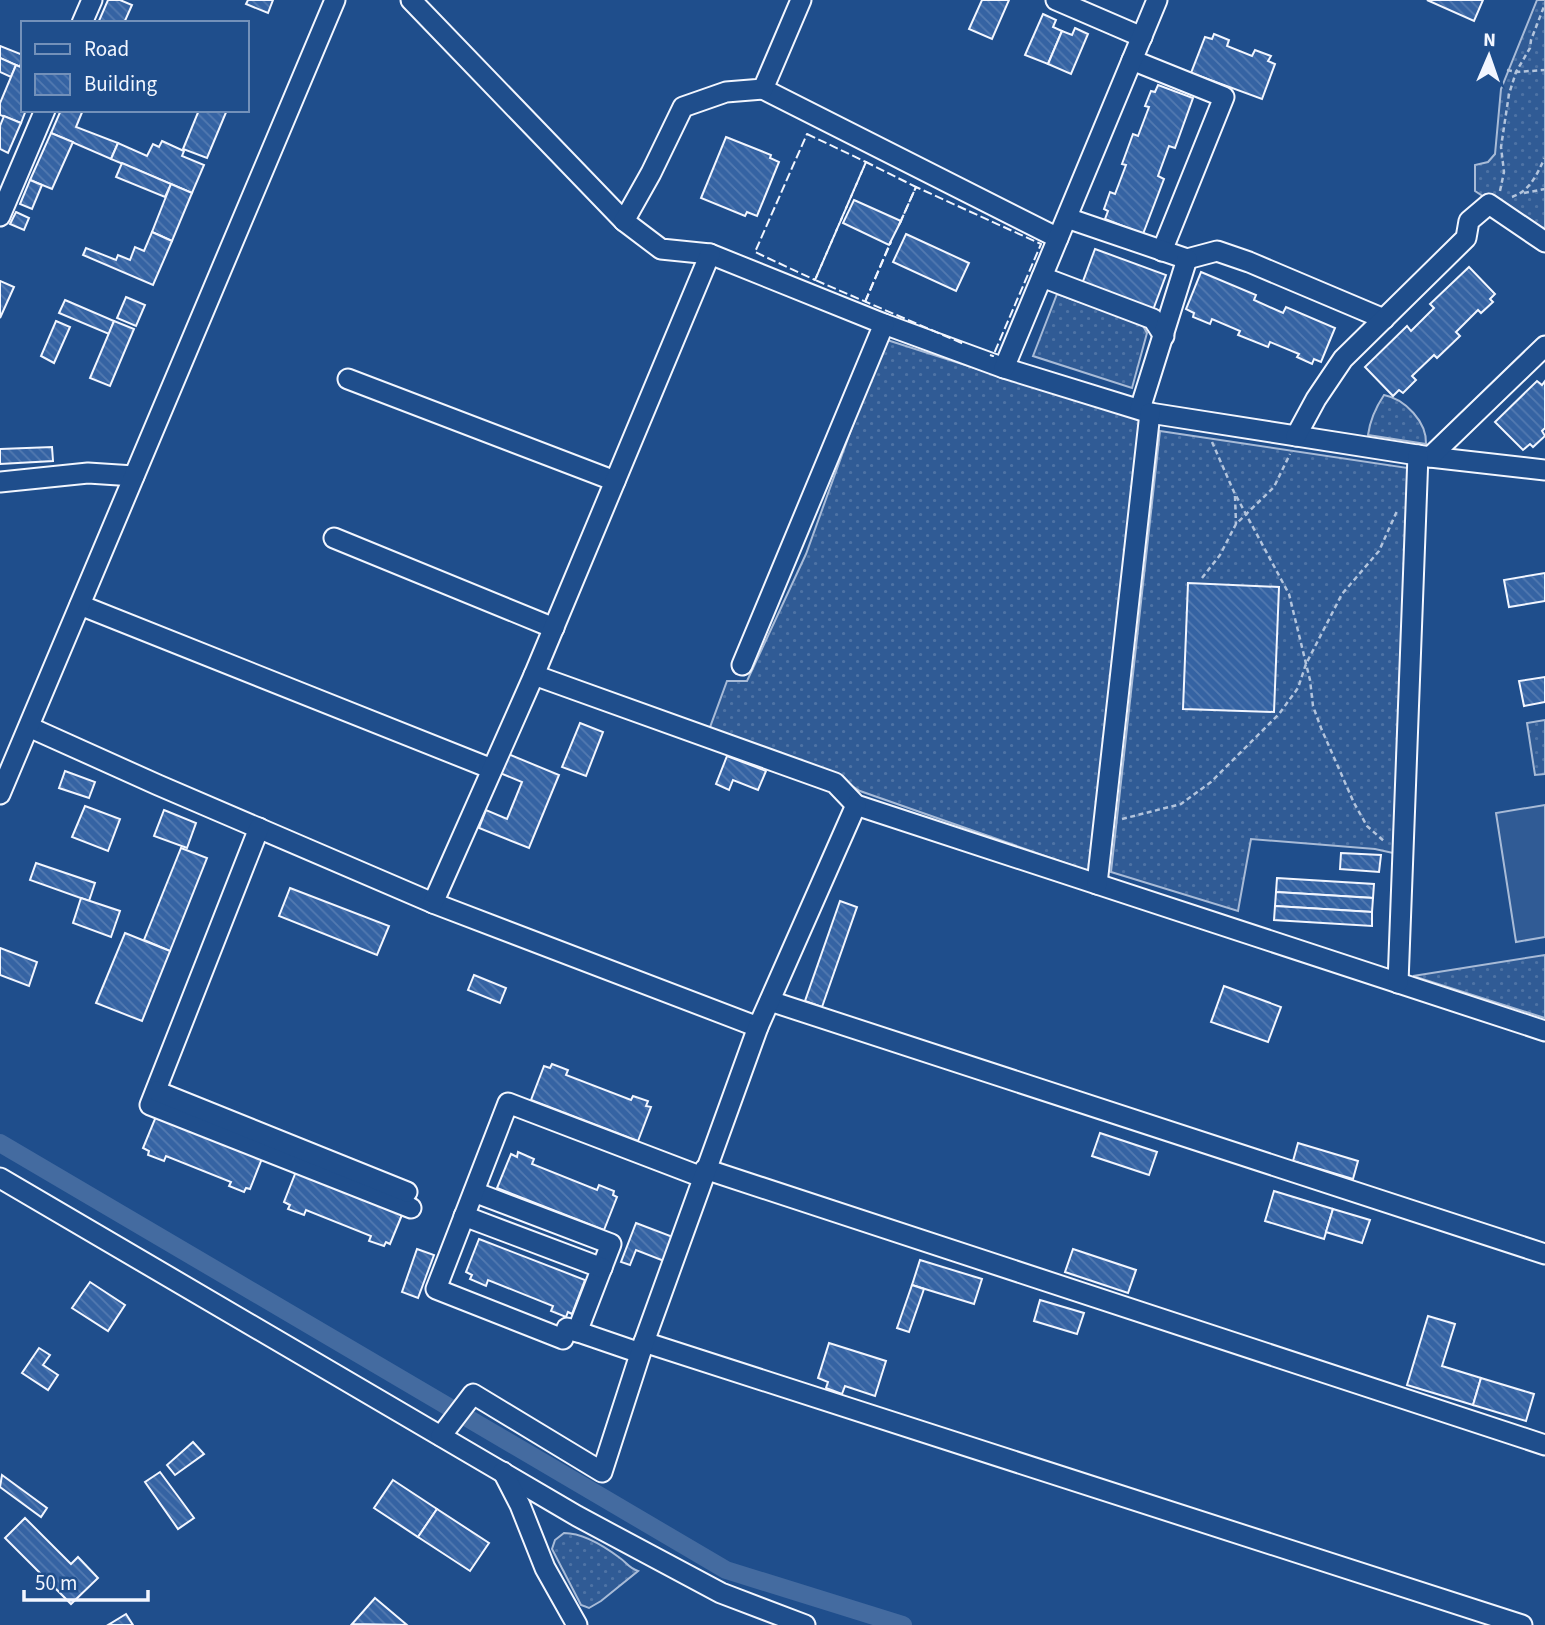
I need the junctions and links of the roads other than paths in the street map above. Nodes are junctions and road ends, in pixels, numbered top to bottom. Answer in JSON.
{"nodes":[{"id":1,"x":92,"y":0,"type":"edge"},
{"id":2,"x":335,"y":0,"type":"edge"},
{"id":3,"x":411,"y":0,"type":"edge"},
{"id":4,"x":801,"y":0,"type":"edge"},
{"id":5,"x":1056,"y":0,"type":"edge"},
{"id":6,"x":1157,"y":0,"type":"edge"},
{"id":7,"x":83,"y":21,"type":"edge"},
{"id":8,"x":1142,"y":37,"type":"junction"},
{"id":9,"x":1132,"y":60,"type":"junction"},
{"id":10,"x":763,"y":89,"type":"junction"},
{"id":11,"x":44,"y":112,"type":"edge"},
{"id":12,"x":0,"y":216,"type":"edge"},
{"id":13,"x":1067,"y":218,"type":"junction"},
{"id":14,"x":624,"y":221,"type":"junction"},
{"id":15,"x":1058,"y":238,"type":"junction"},
{"id":16,"x":1545,"y":242,"type":"edge"},
{"id":17,"x":1162,"y":251,"type":"junction"},
{"id":18,"x":710,"y":254,"type":"junction"},
{"id":19,"x":1187,"y":259,"type":"junction"},
{"id":20,"x":1042,"y":277,"type":"junction"},
{"id":21,"x":1384,"y":319,"type":"junction"},
{"id":22,"x":884,"y":324,"type":"junction"},
{"id":23,"x":1164,"y":336,"type":"junction"},
{"id":24,"x":1545,"y":346,"type":"edge"},
{"id":25,"x":1004,"y":368,"type":"junction"},
{"id":26,"x":348,"y":379,"type":"dead end"},
{"id":27,"x":1145,"y":411,"type":"junction"},
{"id":28,"x":1296,"y":436,"type":"junction"},
{"id":29,"x":1424,"y":456,"type":"junction"},
{"id":30,"x":1542,"y":468,"type":"edge"},
{"id":31,"x":134,"y":476,"type":"junction"},
{"id":32,"x":615,"y":481,"type":"junction"},
{"id":33,"x":0,"y":482,"type":"edge"},
{"id":34,"x":334,"y":538,"type":"dead end"},
{"id":35,"x":80,"y":605,"type":"junction"},
{"id":36,"x":554,"y":628,"type":"junction"},
{"id":37,"x":742,"y":665,"type":"dead end"},
{"id":38,"x":534,"y":675,"type":"junction"},
{"id":39,"x":29,"y":727,"type":"junction"},
{"id":40,"x":492,"y":769,"type":"junction"},
{"id":41,"x":0,"y":794,"type":"edge"},
{"id":42,"x":856,"y":805,"type":"junction"},
{"id":43,"x":259,"y":828,"type":"junction"},
{"id":44,"x":1097,"y":884,"type":"junction"},
{"id":45,"x":433,"y":903,"type":"junction"},
{"id":46,"x":1398,"y":982,"type":"junction"},
{"id":47,"x":769,"y":1001,"type":"junction"},
{"id":48,"x":758,"y":1027,"type":"junction"},
{"id":49,"x":1545,"y":1031,"type":"edge"},
{"id":50,"x":704,"y":1173,"type":"junction"},
{"id":51,"x":0,"y":1178,"type":"edge"},
{"id":52,"x":474,"y":1192,"type":"junction"},
{"id":53,"x":409,"y":1200,"type":"dead end"},
{"id":54,"x":464,"y":1216,"type":"junction"},
{"id":55,"x":1545,"y":1254,"type":"edge"},
{"id":56,"x":602,"y":1268,"type":"junction"},
{"id":57,"x":577,"y":1332,"type":"junction"},
{"id":58,"x":642,"y":1347,"type":"junction"},
{"id":59,"x":441,"y":1436,"type":"junction"},
{"id":60,"x":1545,"y":1445,"type":"edge"},
{"id":61,"x":503,"y":1472,"type":"junction"},
{"id":62,"x":578,"y":1625,"type":"edge"},
{"id":63,"x":805,"y":1625,"type":"edge"},
{"id":64,"x":1522,"y":1625,"type":"edge"}],
"edges":[{"from":1,"to":7,"type":"street"},
{"from":2,"to":31,"type":"street"},
{"from":3,"to":14,"type":"street"},
{"from":4,"to":10,"type":"street"},
{"from":5,"to":8,"type":"street"},
{"from":6,"to":8,"type":"street"},
{"from":8,"to":9,"type":"street"},
{"from":9,"to":13,"type":"street"},
{"from":9,"to":17,"type":"street"},
{"from":10,"to":14,"type":"street"},
{"from":10,"to":15,"type":"street"},
{"from":11,"to":12,"type":"street"},
{"from":13,"to":15,"type":"street"},
{"from":13,"to":17,"type":"street"},
{"from":14,"to":18,"type":"street"},
{"from":15,"to":20,"type":"street"},
{"from":16,"to":21,"type":"street"},
{"from":17,"to":19,"type":"street"},
{"from":18,"to":22,"type":"street"},
{"from":18,"to":32,"type":"street"},
{"from":19,"to":21,"type":"street"},
{"from":19,"to":23,"type":"street"},
{"from":20,"to":23,"type":"street"},
{"from":20,"to":25,"type":"street"},
{"from":21,"to":28,"type":"street"},
{"from":22,"to":25,"type":"street"},
{"from":22,"to":37,"type":"street"},
{"from":23,"to":27,"type":"street"},
{"from":24,"to":29,"type":"street"},
{"from":25,"to":27,"type":"street"},
{"from":26,"to":32,"type":"street"},
{"from":27,"to":28,"type":"street"},
{"from":27,"to":44,"type":"street"},
{"from":28,"to":29,"type":"street"},
{"from":29,"to":30,"type":"street"},
{"from":29,"to":46,"type":"street"},
{"from":31,"to":33,"type":"street"},
{"from":31,"to":35,"type":"street"},
{"from":32,"to":36,"type":"street"},
{"from":34,"to":36,"type":"street"},
{"from":35,"to":39,"type":"street"},
{"from":35,"to":40,"type":"street"},
{"from":36,"to":38,"type":"street"},
{"from":38,"to":40,"type":"street"},
{"from":38,"to":42,"type":"street"},
{"from":39,"to":41,"type":"street"},
{"from":39,"to":43,"type":"street"},
{"from":40,"to":45,"type":"street"},
{"from":42,"to":44,"type":"street"},
{"from":42,"to":47,"type":"street"},
{"from":43,"to":45,"type":"street"},
{"from":43,"to":53,"type":"street"},
{"from":44,"to":46,"type":"street"},
{"from":45,"to":48,"type":"street"},
{"from":46,"to":49,"type":"street"},
{"from":47,"to":48,"type":"street"},
{"from":47,"to":55,"type":"street"},
{"from":48,"to":50,"type":"street"},
{"from":50,"to":52,"type":"street"},
{"from":50,"to":58,"type":"street"},
{"from":50,"to":60,"type":"street"},
{"from":51,"to":59,"type":"street"},
{"from":52,"to":54,"type":"street"},
{"from":52,"to":56,"type":"street"},
{"from":54,"to":56,"type":"street"},
{"from":54,"to":57,"type":"street"},
{"from":56,"to":57,"type":"street"},
{"from":57,"to":58,"type":"street"},
{"from":58,"to":59,"type":"street"},
{"from":58,"to":64,"type":"street"},
{"from":59,"to":61,"type":"street"},
{"from":61,"to":62,"type":"street"},
{"from":61,"to":63,"type":"street"}]}
